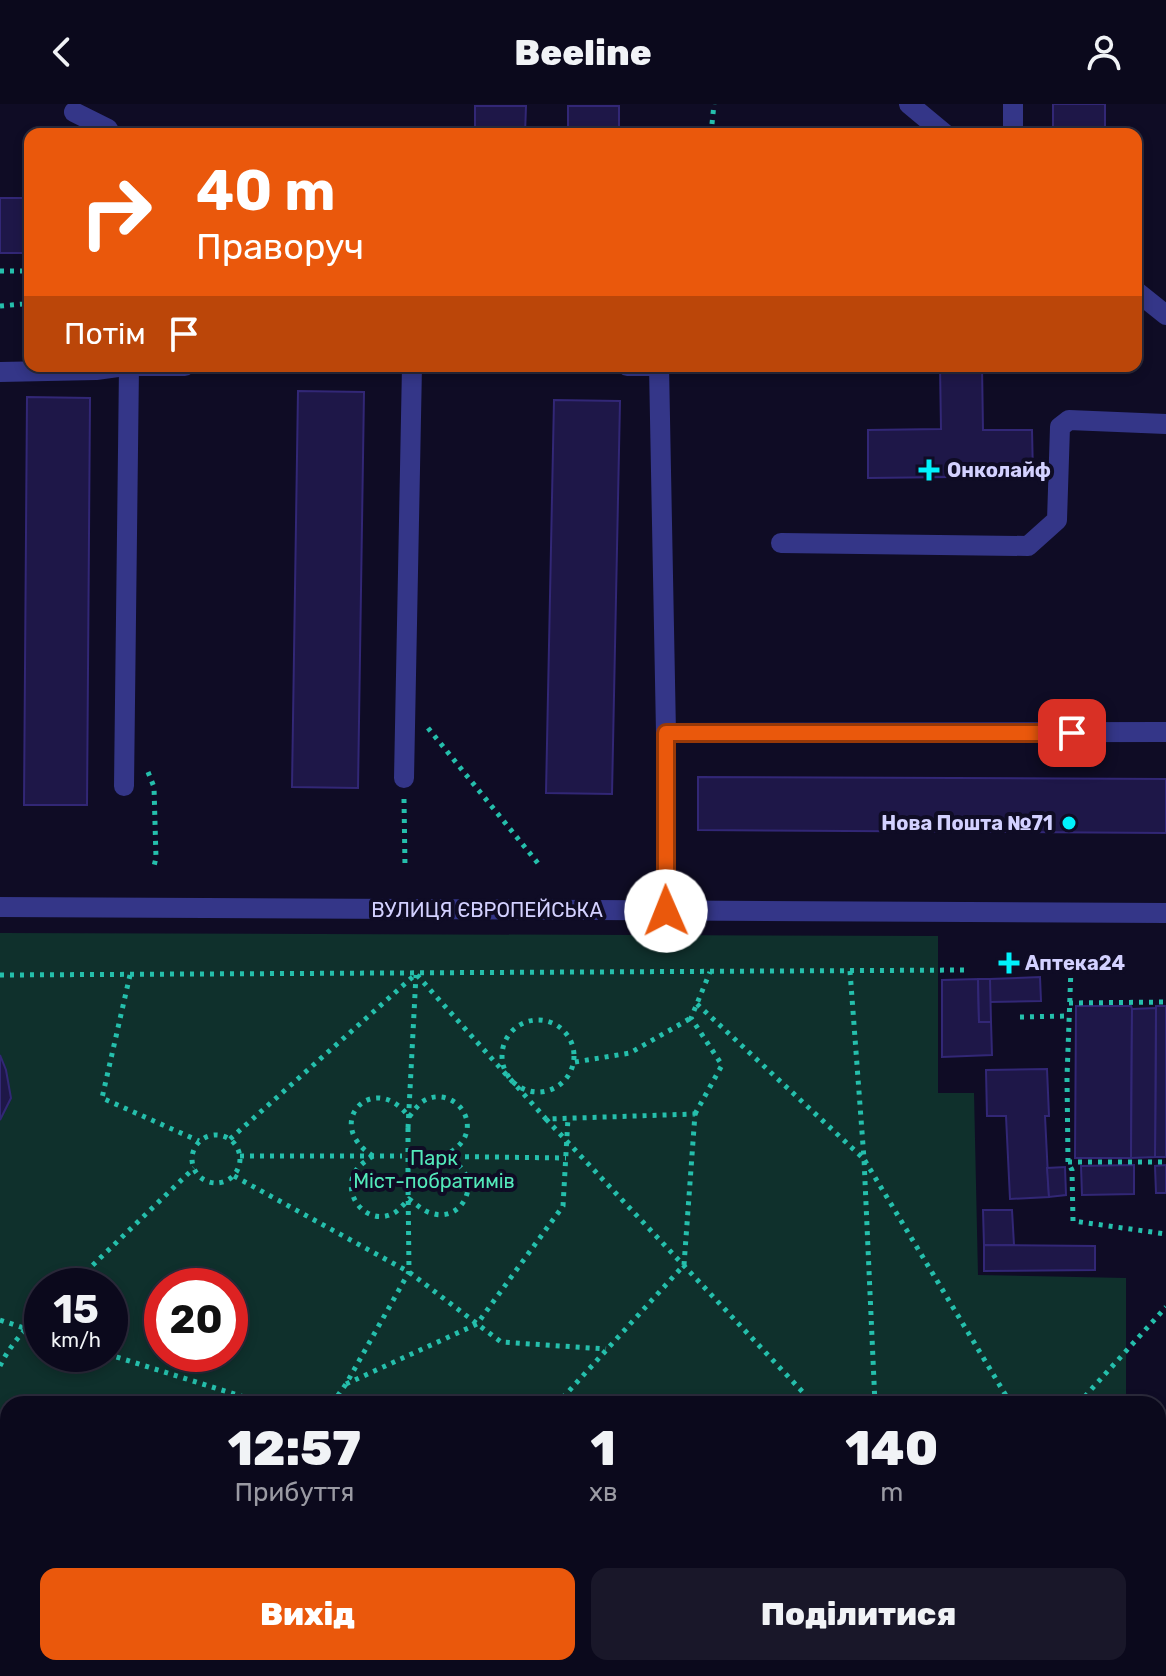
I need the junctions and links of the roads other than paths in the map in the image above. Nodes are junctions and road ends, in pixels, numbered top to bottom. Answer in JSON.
{"nodes":[{"id":1,"x":909,"y":104,"type":"edge"},
{"id":2,"x":1013,"y":104,"type":"edge"},
{"id":3,"x":74,"y":112,"type":"dead end"},
{"id":4,"x":106,"y":128,"type":"edge"},
{"id":5,"x":938,"y":128,"type":"edge"},
{"id":6,"x":1013,"y":128,"type":"edge"},
{"id":7,"x":1142,"y":296,"type":"edge"},
{"id":8,"x":1166,"y":315,"type":"edge"},
{"id":9,"x":0,"y":372,"type":"edge"},
{"id":10,"x":24,"y":372,"type":"edge"},
{"id":11,"x":127,"y":372,"type":"edge"},
{"id":12,"x":412,"y":372,"type":"edge"},
{"id":13,"x":659,"y":372,"type":"edge"},
{"id":14,"x":1166,"y":424,"type":"edge"},
{"id":15,"x":781,"y":543,"type":"dead end"},
{"id":16,"x":1166,"y":732,"type":"edge"},
{"id":17,"x":666,"y":733,"type":"junction"},
{"id":18,"x":404,"y":778,"type":"road end"},
{"id":19,"x":124,"y":786,"type":"dead end"},
{"id":20,"x":0,"y":907,"type":"edge"},
{"id":21,"x":666,"y":911,"type":"junction"},
{"id":22,"x":1166,"y":913,"type":"edge"}],
"edges":[{"from":1,"to":5,"type":"street"},
{"from":2,"to":6,"type":"street"},
{"from":3,"to":4,"type":"street"},
{"from":7,"to":8,"type":"street"},
{"from":9,"to":10,"type":"street"},
{"from":11,"to":19,"type":"street"},
{"from":12,"to":18,"type":"street"},
{"from":13,"to":17,"type":"street"},
{"from":14,"to":15,"type":"street"},
{"from":16,"to":17,"type":"street"},
{"from":17,"to":21,"type":"street"},
{"from":20,"to":21,"type":"street","name":"ВУЛИЦЯ ЄВРОПЕЙСЬКА"},
{"from":21,"to":22,"type":"street","name":"ВУЛИЦЯ ЄВРОПЕЙСЬКА"}]}
